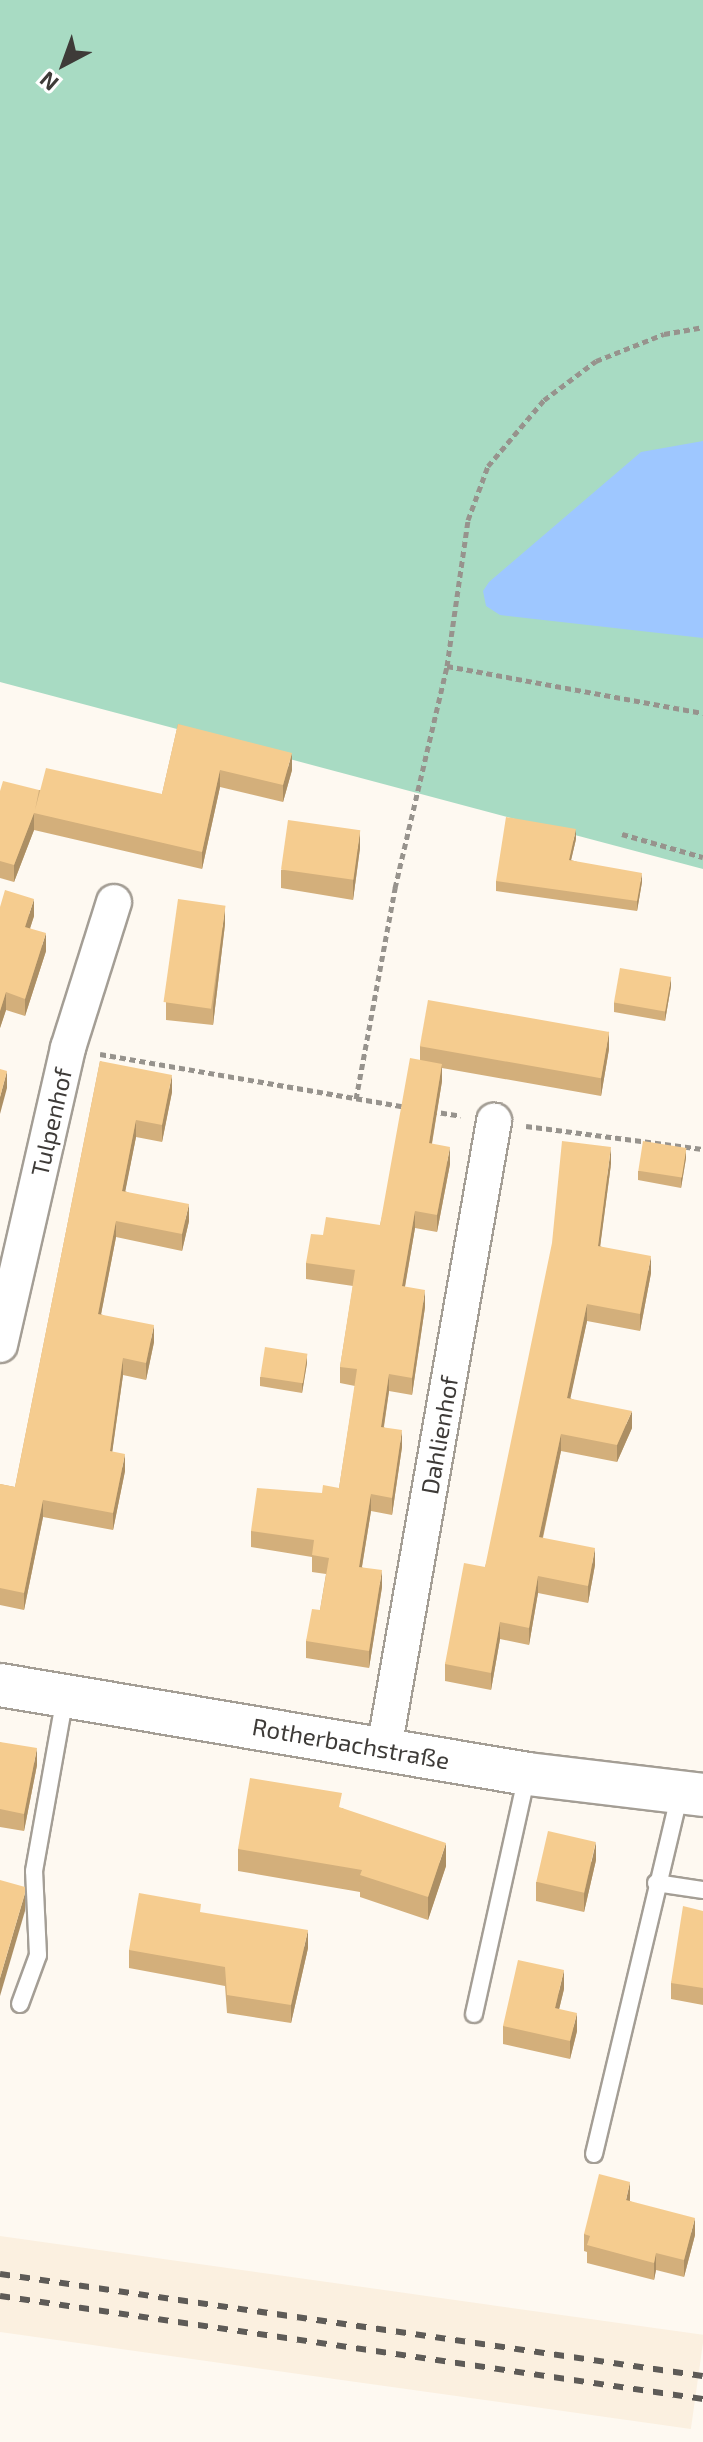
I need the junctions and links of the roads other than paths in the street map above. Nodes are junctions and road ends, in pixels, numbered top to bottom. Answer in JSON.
{"nodes":[{"id":1,"x":114,"y":902,"type":"dead end"},
{"id":2,"x":494,"y":1121,"type":"dead end"},
{"id":3,"x":0,"y":1345,"type":"edge"},
{"id":4,"x":0,"y":1685,"type":"edge"},
{"id":5,"x":66,"y":1696,"type":"junction"},
{"id":6,"x":384,"y":1749,"type":"junction"},
{"id":7,"x":528,"y":1774,"type":"junction"},
{"id":8,"x":692,"y":1793,"type":"edge"},
{"id":9,"x":656,"y":1883,"type":"junction"},
{"id":10,"x":703,"y":1890,"type":"edge"},
{"id":11,"x":20,"y":2004,"type":"dead end"},
{"id":12,"x":474,"y":2014,"type":"dead end"},
{"id":13,"x":594,"y":2154,"type":"dead end"}],
"edges":[{"from":1,"to":3,"type":"street","name":"Tulpenhof"},
{"from":2,"to":6,"type":"street","name":"Dahlienhof"},
{"from":4,"to":5,"type":"street","name":"Rotherbachstraße"},
{"from":5,"to":6,"type":"street","name":"Rotherbachstraße"},
{"from":5,"to":11,"type":"lane"},
{"from":6,"to":7,"type":"street","name":"Rotherbachstraße"},
{"from":7,"to":8,"type":"street","name":"Rotherbachstraße"},
{"from":7,"to":12,"type":"lane"},
{"from":8,"to":9,"type":"lane"},
{"from":9,"to":10,"type":"lane"},
{"from":9,"to":13,"type":"lane"}]}
